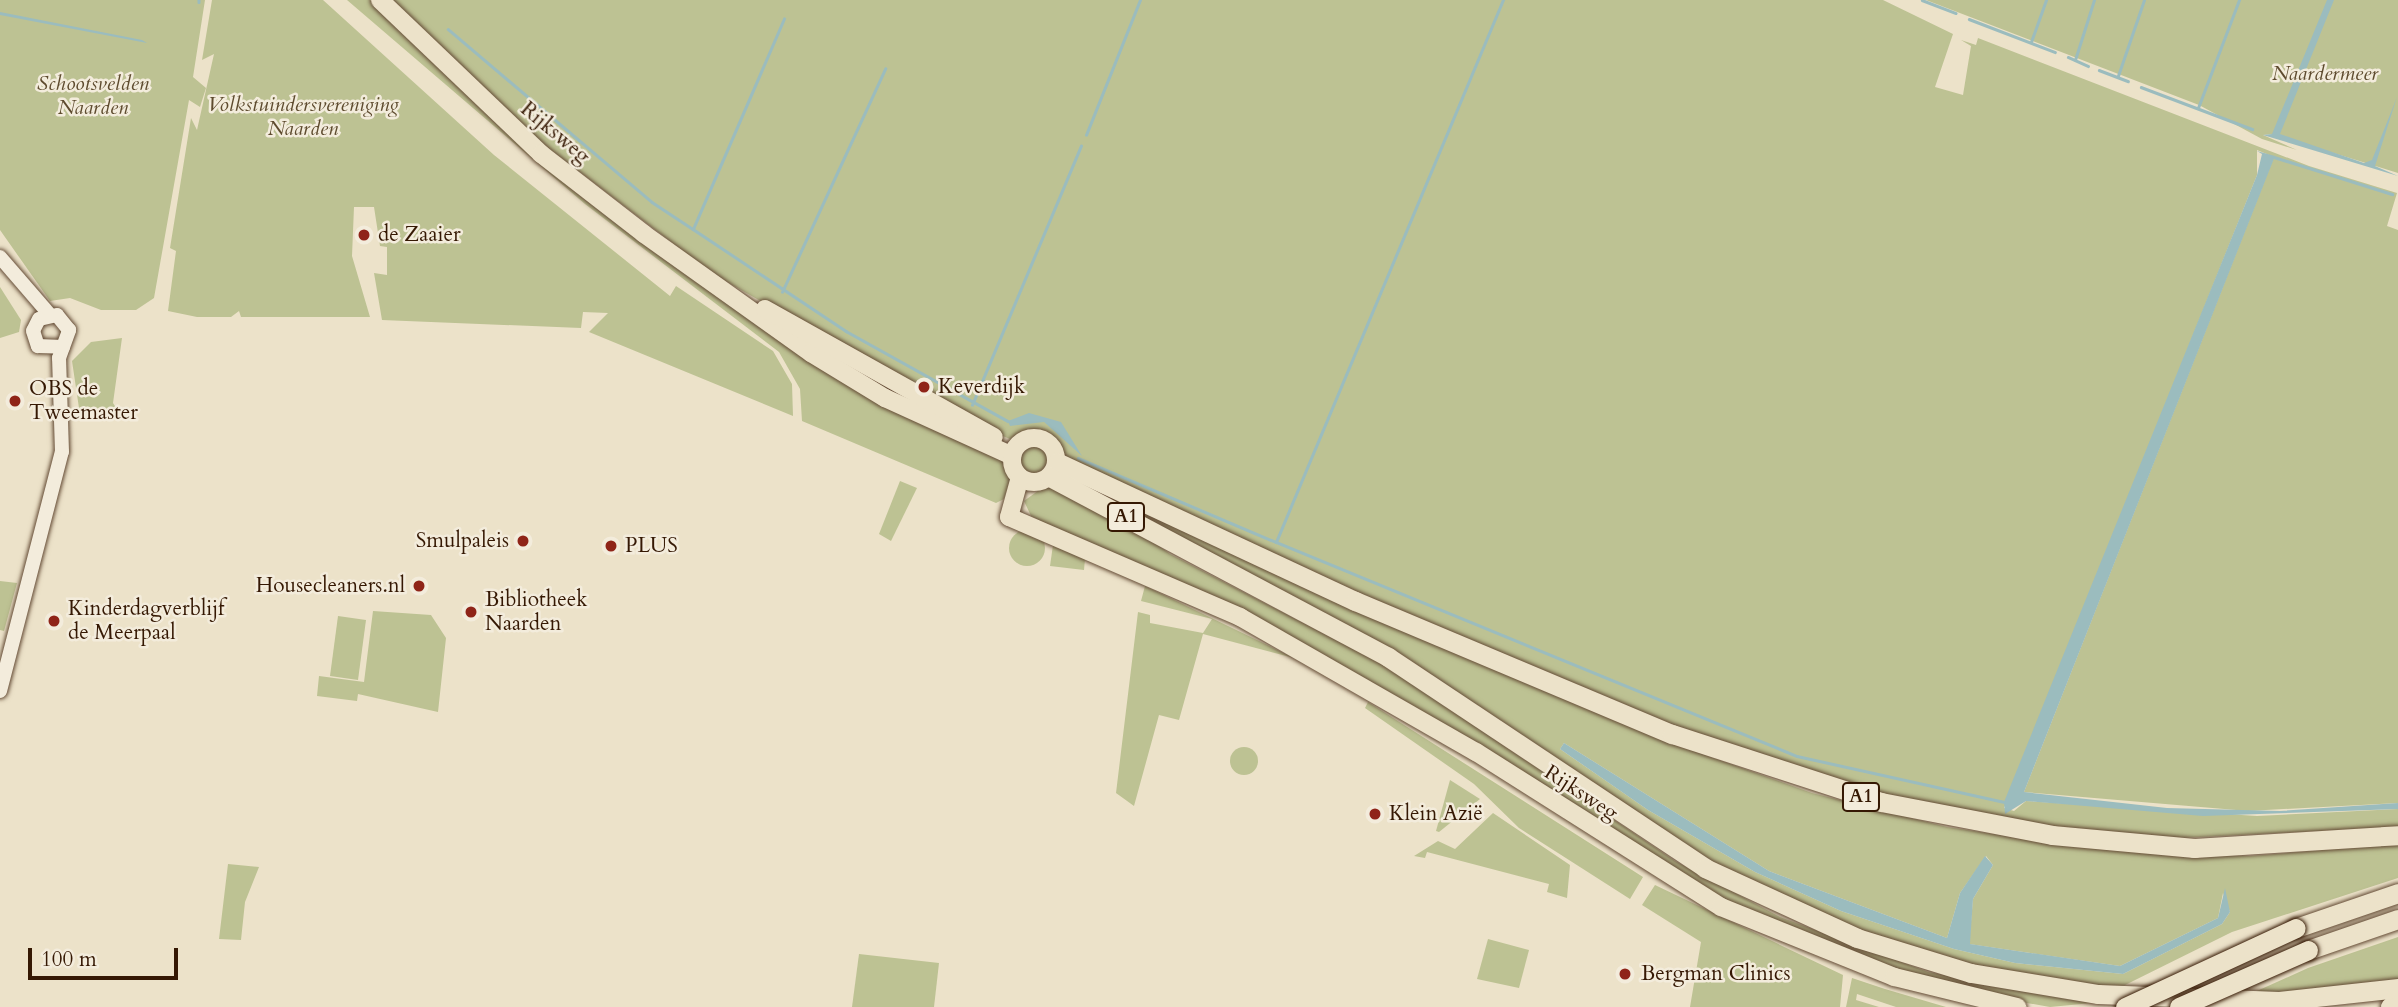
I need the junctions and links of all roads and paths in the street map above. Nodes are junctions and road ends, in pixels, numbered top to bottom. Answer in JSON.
{"nodes":[{"id":1,"x":380,"y":0,"type":"edge"},
{"id":2,"x":0,"y":257,"type":"edge"},
{"id":3,"x":20,"y":286,"type":"junction"},
{"id":4,"x":50,"y":314,"type":"junction"},
{"id":5,"x":34,"y":326,"type":"junction"},
{"id":6,"x":63,"y":347,"type":"junction"},
{"id":7,"x":41,"y":349,"type":"junction"},
{"id":8,"x":1015,"y":451,"type":"junction"},
{"id":9,"x":1053,"y":469,"type":"junction"},
{"id":10,"x":1025,"y":480,"type":"junction"},
{"id":11,"x":53,"y":491,"type":"junction"},
{"id":12,"x":0,"y":691,"type":"edge"},
{"id":13,"x":2398,"y":835,"type":"edge"},
{"id":14,"x":2398,"y":893,"type":"edge"},
{"id":15,"x":2398,"y":919,"type":"edge"},
{"id":16,"x":2398,"y":988,"type":"edge"},
{"id":17,"x":2398,"y":1006,"type":"edge"},
{"id":18,"x":2017,"y":1007,"type":"edge"},
{"id":19,"x":2125,"y":1007,"type":"edge"},
{"id":20,"x":2179,"y":1007,"type":"edge"},
{"id":21,"x":2390,"y":1007,"type":"edge"}],
"edges":[{"from":1,"to":8,"type":"main road","name":"Rijksweg"},
{"from":2,"to":3,"type":"street"},
{"from":3,"to":4,"type":"street"},
{"from":3,"to":5,"type":"street"},
{"from":4,"to":5,"type":"street"},
{"from":4,"to":6,"type":"street"},
{"from":5,"to":7,"type":"street"},
{"from":6,"to":7,"type":"street"},
{"from":6,"to":11,"type":"street"},
{"from":7,"to":11,"type":"street"},
{"from":8,"to":9,"type":"main road"},
{"from":8,"to":10,"type":"main road"},
{"from":9,"to":10,"type":"main road"},
{"from":9,"to":13,"type":"highway","number":"A1"},
{"from":9,"to":16,"type":"highway","number":"A1"},
{"from":10,"to":18,"type":"main road","name":"Rijksweg"},
{"from":11,"to":12,"type":"street"},
{"from":14,"to":19,"type":"highway","bridge":true},
{"from":15,"to":20,"type":"highway","bridge":true},
{"from":17,"to":21,"type":"main road"}]}
